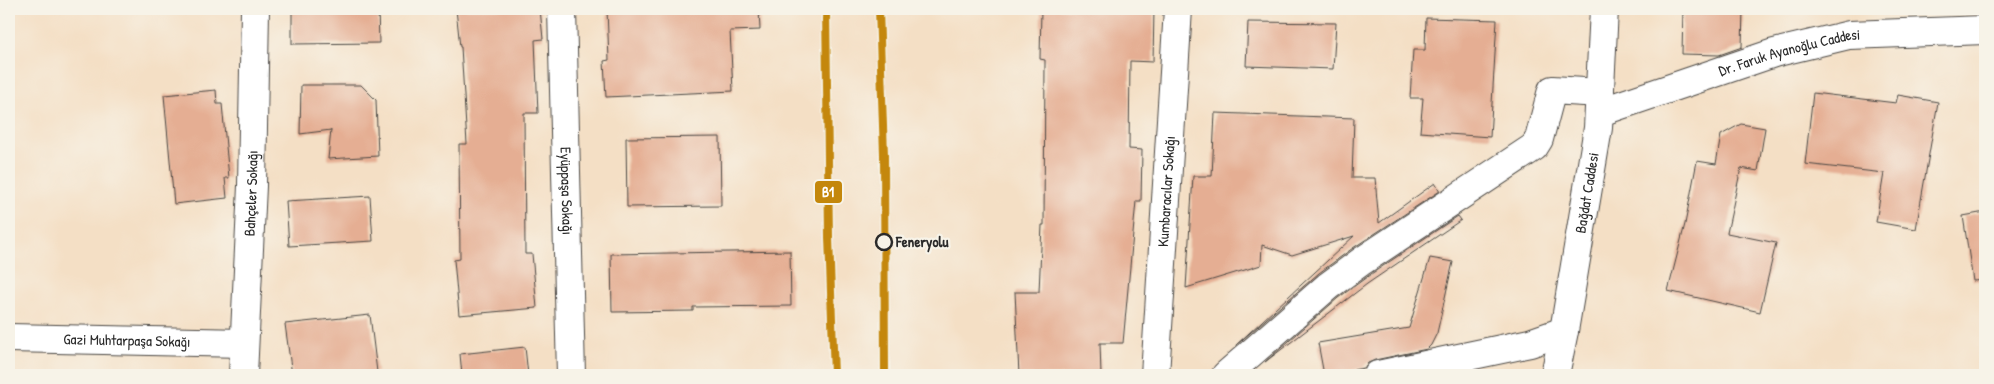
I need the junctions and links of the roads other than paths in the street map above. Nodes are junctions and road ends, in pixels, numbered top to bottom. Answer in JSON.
{"nodes":[{"id":1,"x":254,"y":9,"type":"edge"},
{"id":2,"x":562,"y":9,"type":"edge"},
{"id":3,"x":1178,"y":9,"type":"edge"},
{"id":4,"x":1604,"y":9,"type":"edge"},
{"id":5,"x":1985,"y":30,"type":"edge"},
{"id":6,"x":1600,"y":102,"type":"junction"},
{"id":7,"x":9,"y":338,"type":"edge"},
{"id":8,"x":1562,"y":339,"type":"junction"},
{"id":9,"x":244,"y":344,"type":"junction"},
{"id":10,"x":243,"y":375,"type":"edge"},
{"id":11,"x":571,"y":375,"type":"edge"},
{"id":12,"x":1155,"y":375,"type":"edge"},
{"id":13,"x":1226,"y":375,"type":"edge"},
{"id":14,"x":1378,"y":375,"type":"edge"},
{"id":15,"x":1436,"y":375,"type":"edge"},
{"id":16,"x":1555,"y":375,"type":"edge"}],
"edges":[{"from":1,"to":9,"type":"street","name":"Bahçeler Sokağı"},
{"from":2,"to":11,"type":"street","name":"Eyüppaşa Sokağı"},
{"from":3,"to":12,"type":"street","name":"Kumbaracılar Sokağı"},
{"from":4,"to":6,"type":"street","name":"Bağdat Caddesi"},
{"from":5,"to":6,"type":"street","name":"Dr. Faruk Ayanoğlu Caddesi"},
{"from":6,"to":8,"type":"street","name":"Bağdat Caddesi"},
{"from":6,"to":13,"type":"street"},
{"from":7,"to":9,"type":"street","name":"Gazi Muhtarpaşa Sokağı"},
{"from":8,"to":14,"type":"street"},
{"from":8,"to":15,"type":"street"},
{"from":8,"to":16,"type":"street","name":"Bağdat Caddesi"},
{"from":9,"to":10,"type":"street","name":"Bahçeler Sokağı"}]}
